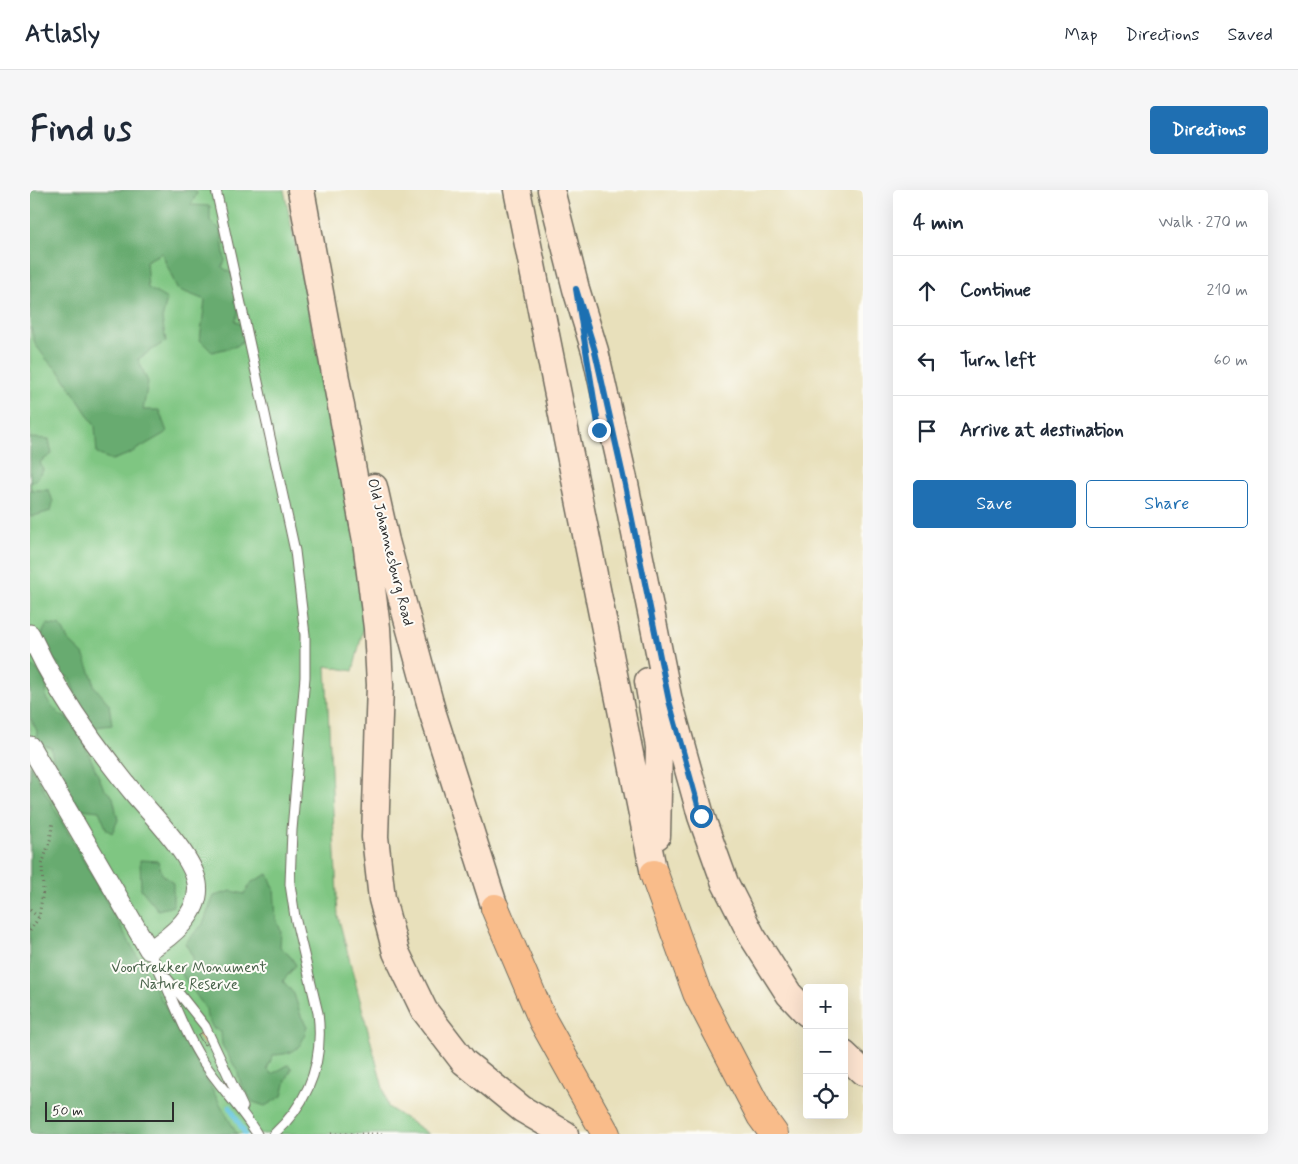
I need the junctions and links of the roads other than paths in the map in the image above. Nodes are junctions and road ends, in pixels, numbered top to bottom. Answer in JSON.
{"nodes":[{"id":1,"x":216,"y":190,"type":"edge"},
{"id":2,"x":301,"y":190,"type":"edge"},
{"id":3,"x":310,"y":190,"type":"edge"},
{"id":4,"x":516,"y":190,"type":"edge"},
{"id":5,"x":551,"y":190,"type":"edge"},
{"id":6,"x":576,"y":289,"type":"junction"},
{"id":7,"x":30,"y":634,"type":"edge"},
{"id":8,"x":30,"y":746,"type":"edge"},
{"id":9,"x":654,"y":874,"type":"junction"},
{"id":10,"x":495,"y":908,"type":"joint"},
{"id":11,"x":149,"y":950,"type":"junction"},
{"id":12,"x":159,"y":968,"type":"junction"},
{"id":13,"x":803,"y":1009,"type":"edge"},
{"id":14,"x":848,"y":1058,"type":"edge"},
{"id":15,"x":863,"y":1072,"type":"edge"},
{"id":16,"x":248,"y":1119,"type":"junction"},
{"id":17,"x":257,"y":1134,"type":"edge"},
{"id":18,"x":274,"y":1134,"type":"edge"},
{"id":19,"x":565,"y":1134,"type":"edge"},
{"id":20,"x":606,"y":1134,"type":"edge"},
{"id":21,"x":774,"y":1134,"type":"edge"}],
"edges":[{"from":1,"to":18,"type":"lane"},
{"from":2,"to":19,"type":"main road"},
{"from":3,"to":10,"type":"main road","name":"Old Johannesburg Road"},
{"from":4,"to":9,"type":"main road"},
{"from":5,"to":6,"type":"main road"},
{"from":6,"to":9,"type":"main road"},
{"from":6,"to":13,"type":"main road"},
{"from":7,"to":11,"type":"street"},
{"from":8,"to":11,"type":"street"},
{"from":9,"to":21,"type":"main road"},
{"from":10,"to":20,"type":"main road"},
{"from":11,"to":12,"type":"lane"},
{"from":12,"to":16,"type":"lane"},
{"from":12,"to":16,"type":"lane"},
{"from":14,"to":15,"type":"main road"},
{"from":16,"to":17,"type":"lane"}]}
